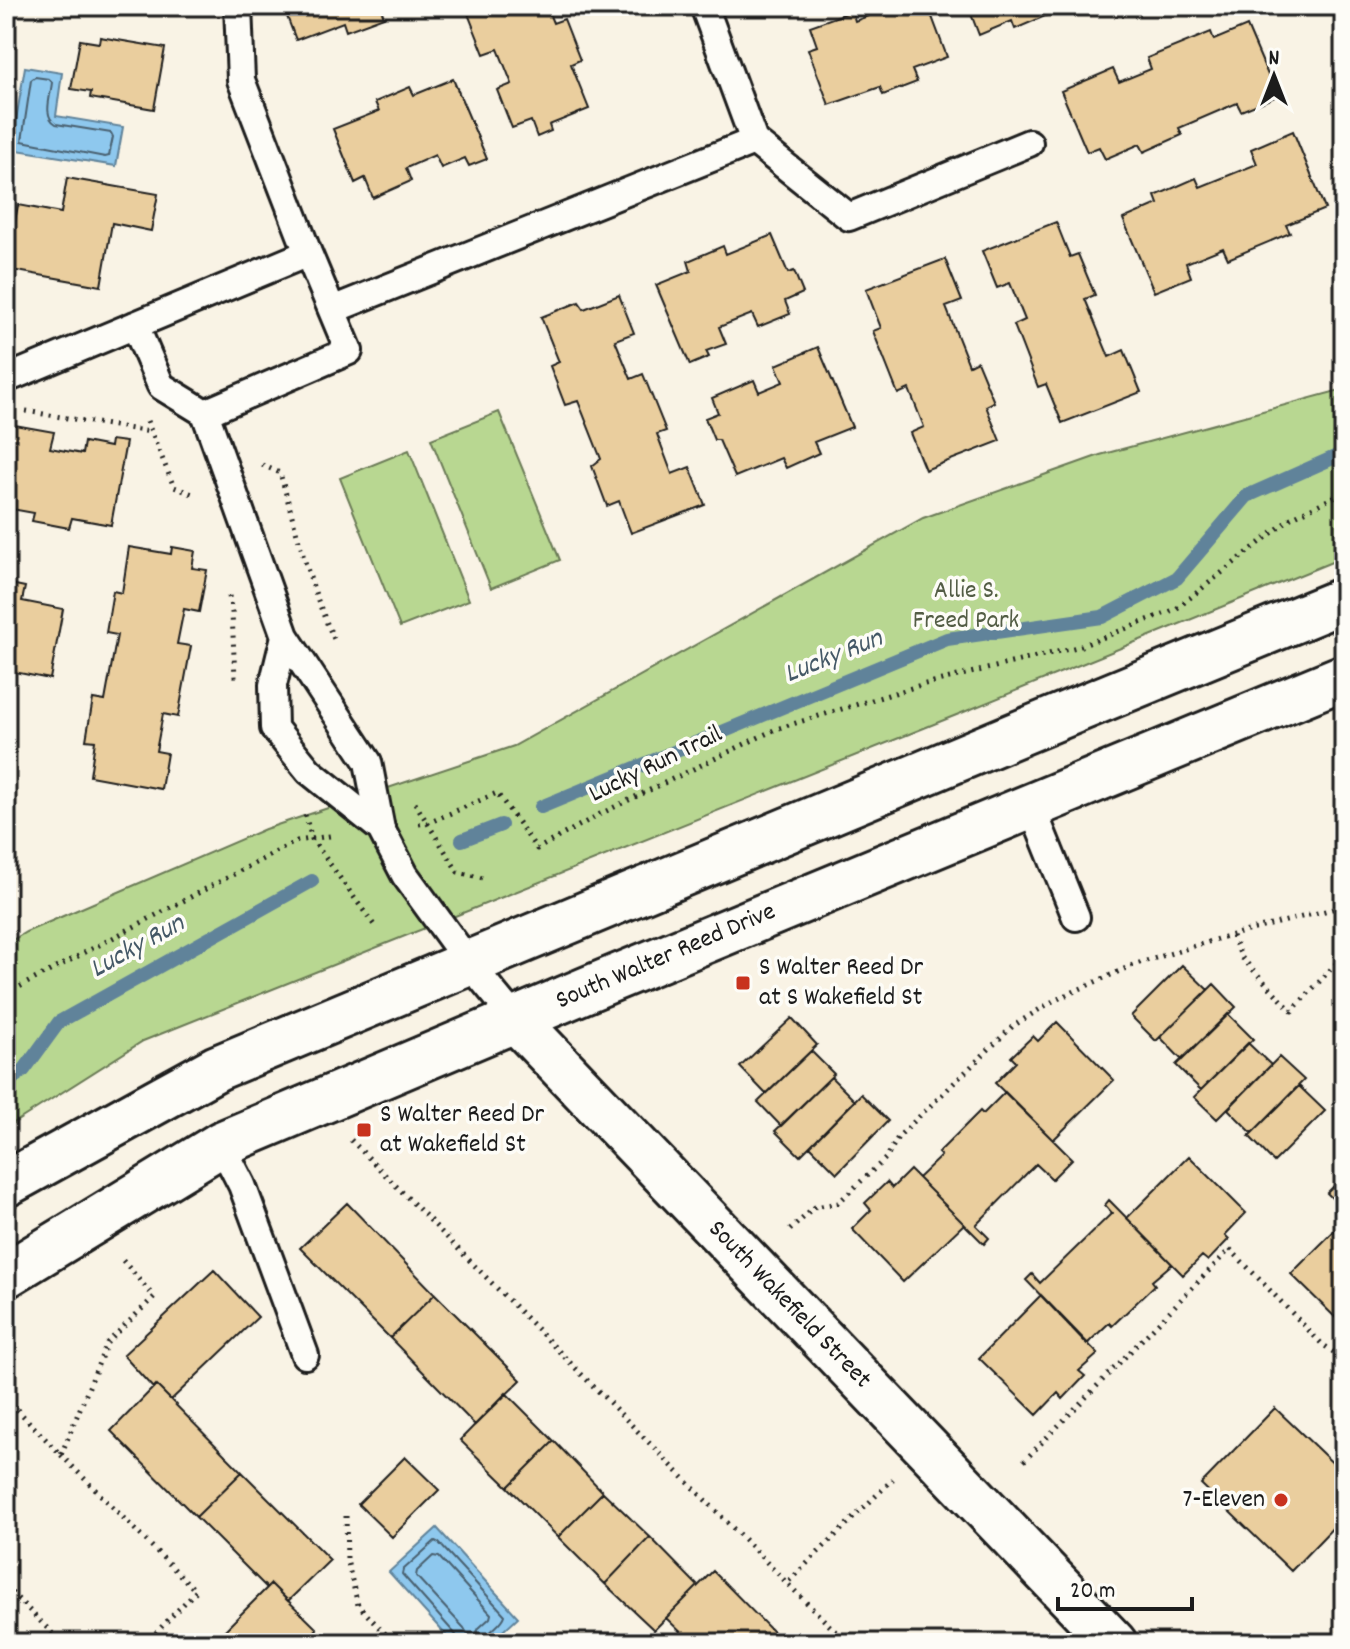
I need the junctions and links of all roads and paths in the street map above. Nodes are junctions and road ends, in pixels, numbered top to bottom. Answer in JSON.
{"nodes":[{"id":1,"x":238,"y":6,"type":"edge"},
{"id":2,"x":704,"y":6,"type":"edge"},
{"id":3,"x":754,"y":141,"type":"junction"},
{"id":4,"x":1029,"y":143,"type":"dead end"},
{"id":5,"x":308,"y":253,"type":"junction"},
{"id":6,"x":332,"y":310,"type":"junction"},
{"id":7,"x":135,"y":325,"type":"junction"},
{"id":8,"x":6,"y":379,"type":"edge"},
{"id":9,"x":21,"y":410,"type":"dead end"},
{"id":10,"x":205,"y":413,"type":"junction"},
{"id":11,"x":146,"y":418,"type":"dead end"},
{"id":12,"x":151,"y":432,"type":"junction"},
{"id":13,"x":1344,"y":492,"type":"edge"},
{"id":14,"x":203,"y":498,"type":"dead end"},
{"id":15,"x":228,"y":585,"type":"dead end"},
{"id":16,"x":1344,"y":600,"type":"edge"},
{"id":17,"x":285,"y":636,"type":"junction"},
{"id":18,"x":1344,"y":677,"type":"edge"},
{"id":19,"x":235,"y":690,"type":"dead end"},
{"id":20,"x":1031,"y":806,"type":"junction"},
{"id":21,"x":303,"y":808,"type":"dead end"},
{"id":22,"x":381,"y":829,"type":"junction"},
{"id":23,"x":312,"y":839,"type":"junction"},
{"id":24,"x":1344,"y":906,"type":"edge"},
{"id":25,"x":1076,"y":917,"type":"dead end"},
{"id":26,"x":374,"y":925,"type":"dead end"},
{"id":27,"x":1232,"y":936,"type":"junction"},
{"id":28,"x":1344,"y":955,"type":"edge"},
{"id":29,"x":469,"y":963,"type":"junction"},
{"id":30,"x":6,"y":994,"type":"edge"},
{"id":31,"x":516,"y":1020,"type":"junction"},
{"id":32,"x":351,"y":1140,"type":"dead end"},
{"id":33,"x":221,"y":1144,"type":"junction"},
{"id":34,"x":6,"y":1184,"type":"edge"},
{"id":35,"x":790,"y":1230,"type":"dead end"},
{"id":36,"x":116,"y":1252,"type":"dead end"},
{"id":37,"x":6,"y":1275,"type":"edge"},
{"id":38,"x":305,"y":1355,"type":"dead end"},
{"id":39,"x":1344,"y":1356,"type":"edge"},
{"id":40,"x":6,"y":1398,"type":"edge"},
{"id":41,"x":926,"y":1447,"type":"junction"},
{"id":42,"x":61,"y":1455,"type":"junction"},
{"id":43,"x":1024,"y":1461,"type":"dead end"},
{"id":44,"x":346,"y":1516,"type":"dead end"},
{"id":45,"x":787,"y":1583,"type":"junction"},
{"id":46,"x":6,"y":1587,"type":"edge"},
{"id":47,"x":62,"y":1643,"type":"edge"},
{"id":48,"x":146,"y":1643,"type":"edge"},
{"id":49,"x":394,"y":1643,"type":"edge"},
{"id":50,"x":847,"y":1643,"type":"edge"},
{"id":51,"x":1114,"y":1643,"type":"edge"}],
"edges":[{"from":1,"to":5,"type":"lane"},
{"from":2,"to":3,"type":"lane"},
{"from":3,"to":4,"type":"lane"},
{"from":3,"to":6,"type":"lane"},
{"from":5,"to":6,"type":"lane"},
{"from":5,"to":7,"type":"lane"},
{"from":6,"to":10,"type":"lane"},
{"from":7,"to":8,"type":"lane"},
{"from":7,"to":10,"type":"lane"},
{"from":9,"to":12,"type":"path"},
{"from":10,"to":17,"type":"lane"},
{"from":11,"to":12,"type":"path"},
{"from":12,"to":14,"type":"path"},
{"from":13,"to":22,"type":"path","name":"Lucky Run Trail"},
{"from":15,"to":19,"type":"path"},
{"from":16,"to":29,"type":"main road"},
{"from":17,"to":22,"type":"lane"},
{"from":17,"to":22,"type":"lane"},
{"from":18,"to":20,"type":"main road","name":"South Walter Reed Drive"},
{"from":20,"to":25,"type":"lane"},
{"from":20,"to":31,"type":"main road","name":"South Walter Reed Drive"},
{"from":21,"to":23,"type":"path"},
{"from":22,"to":23,"type":"path","name":"Lucky Run Trail"},
{"from":22,"to":29,"type":"lane","name":"South Wakefield Street"},
{"from":23,"to":26,"type":"path"},
{"from":23,"to":30,"type":"path","name":"Lucky Run Trail"},
{"from":24,"to":27,"type":"path"},
{"from":27,"to":28,"type":"path"},
{"from":27,"to":35,"type":"path"},
{"from":29,"to":31,"type":"lane","name":"South Wakefield Street"},
{"from":29,"to":34,"type":"main road"},
{"from":31,"to":33,"type":"main road","name":"South Walter Reed Drive"},
{"from":31,"to":41,"type":"main road","name":"South Wakefield Street"},
{"from":32,"to":45,"type":"path"},
{"from":33,"to":37,"type":"main road","name":"South Walter Reed Drive"},
{"from":33,"to":38,"type":"lane"},
{"from":36,"to":42,"type":"path"},
{"from":39,"to":43,"type":"path"},
{"from":40,"to":42,"type":"path"},
{"from":41,"to":45,"type":"path"},
{"from":41,"to":51,"type":"main road","name":"South Wakefield Street"},
{"from":42,"to":48,"type":"path"},
{"from":44,"to":49,"type":"path"},
{"from":45,"to":50,"type":"path"},
{"from":46,"to":47,"type":"path"}]}
